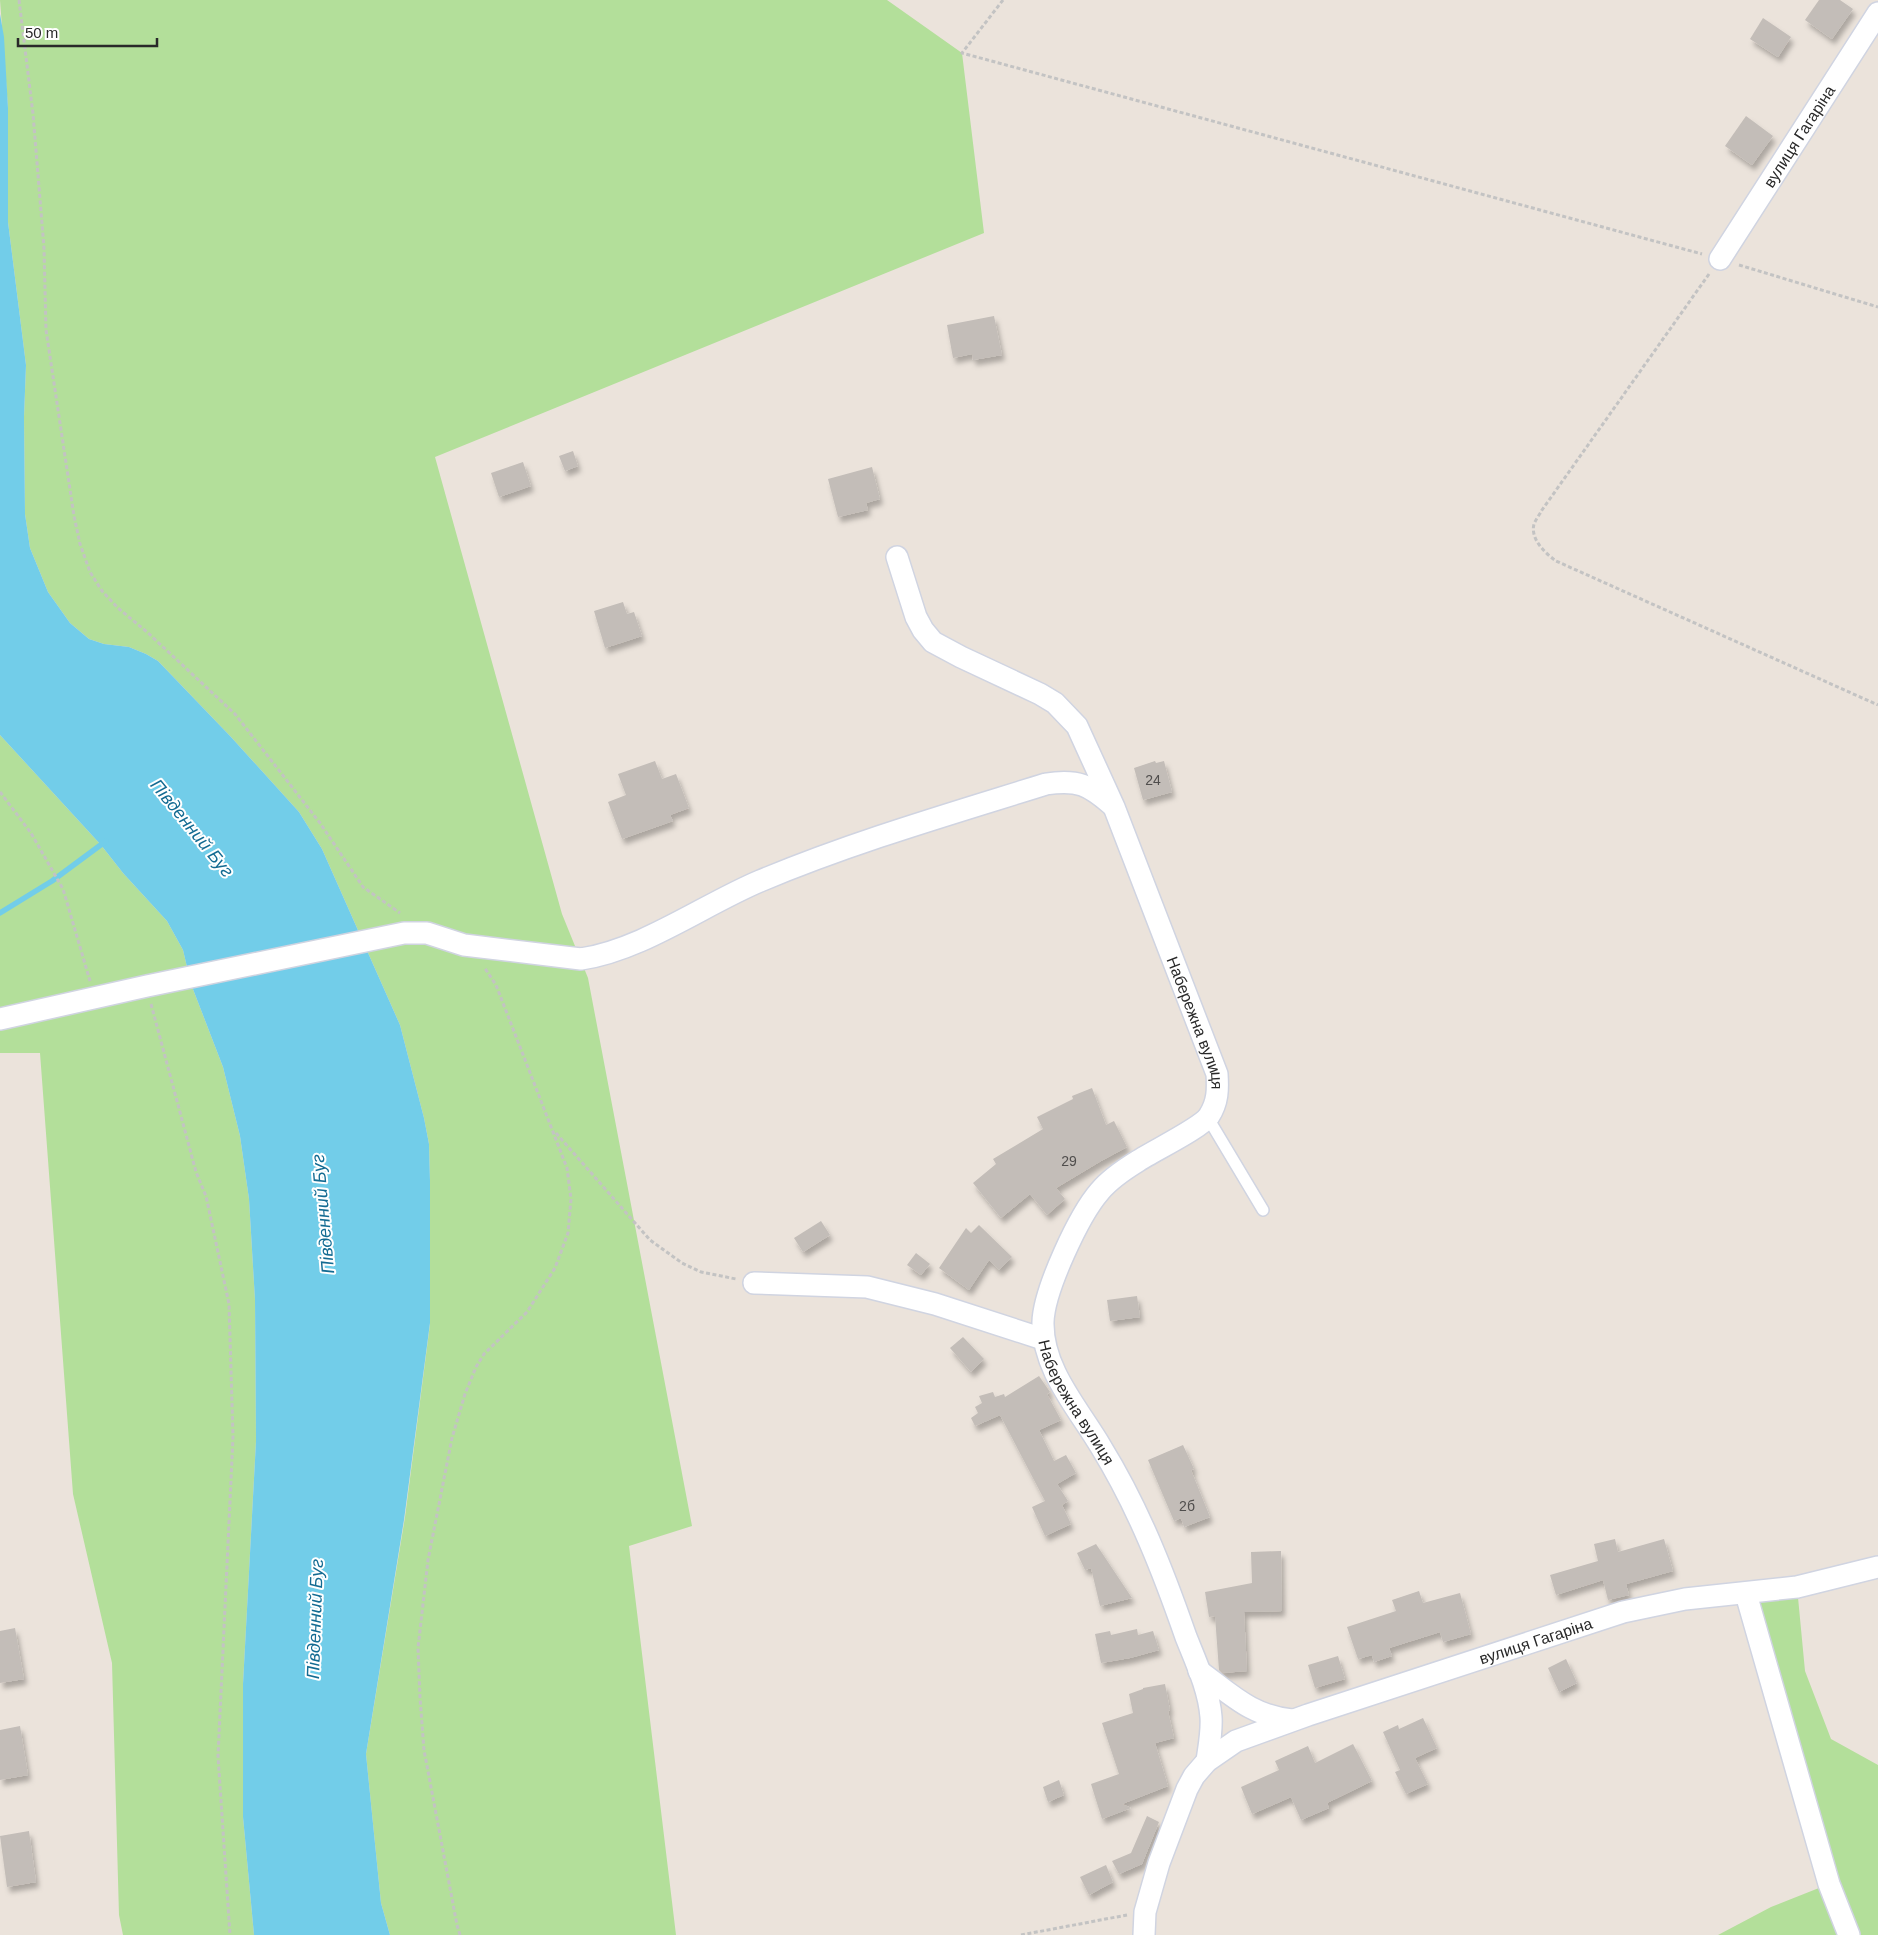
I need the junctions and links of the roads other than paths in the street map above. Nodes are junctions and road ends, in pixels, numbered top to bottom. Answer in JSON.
{"nodes":[{"id":1,"x":1878,"y":13,"type":"edge"},
{"id":2,"x":1720,"y":259,"type":"road end"},
{"id":3,"x":897,"y":557,"type":"dead end"},
{"id":4,"x":1114,"y":807,"type":"junction"},
{"id":5,"x":0,"y":1018,"type":"edge"},
{"id":6,"x":1208,"y":1118,"type":"junction"},
{"id":7,"x":1263,"y":1210,"type":"dead end"},
{"id":8,"x":754,"y":1282,"type":"road end"},
{"id":9,"x":1043,"y":1339,"type":"junction"},
{"id":10,"x":1878,"y":1567,"type":"edge"},
{"id":11,"x":1746,"y":1594,"type":"junction"},
{"id":12,"x":1199,"y":1671,"type":"junction"},
{"id":13,"x":1292,"y":1720,"type":"junction"},
{"id":14,"x":1207,"y":1761,"type":"junction"},
{"id":15,"x":1144,"y":1935,"type":"edge"},
{"id":16,"x":1848,"y":1935,"type":"edge"}],
"edges":[{"from":1,"to":2,"type":"street","name":"вулиця Гагаріна"},
{"from":3,"to":4,"type":"street","name":"Набережна вулиця"},
{"from":4,"to":5,"type":"street"},
{"from":4,"to":6,"type":"street","name":"Набережна вулиця"},
{"from":6,"to":7,"type":"lane"},
{"from":6,"to":9,"type":"street","name":"Набережна вулиця"},
{"from":8,"to":9,"type":"street"},
{"from":9,"to":12,"type":"street","name":"Набережна вулиця"},
{"from":10,"to":11,"type":"street","name":"вулиця Гагаріна"},
{"from":11,"to":13,"type":"street","name":"вулиця Гагаріна"},
{"from":11,"to":16,"type":"street"},
{"from":12,"to":13,"type":"street"},
{"from":12,"to":14,"type":"street","name":"Набережна вулиця"},
{"from":13,"to":14,"type":"street","name":"вулиця Гагаріна"},
{"from":14,"to":15,"type":"street","name":"вулиця Гагаріна"}]}
